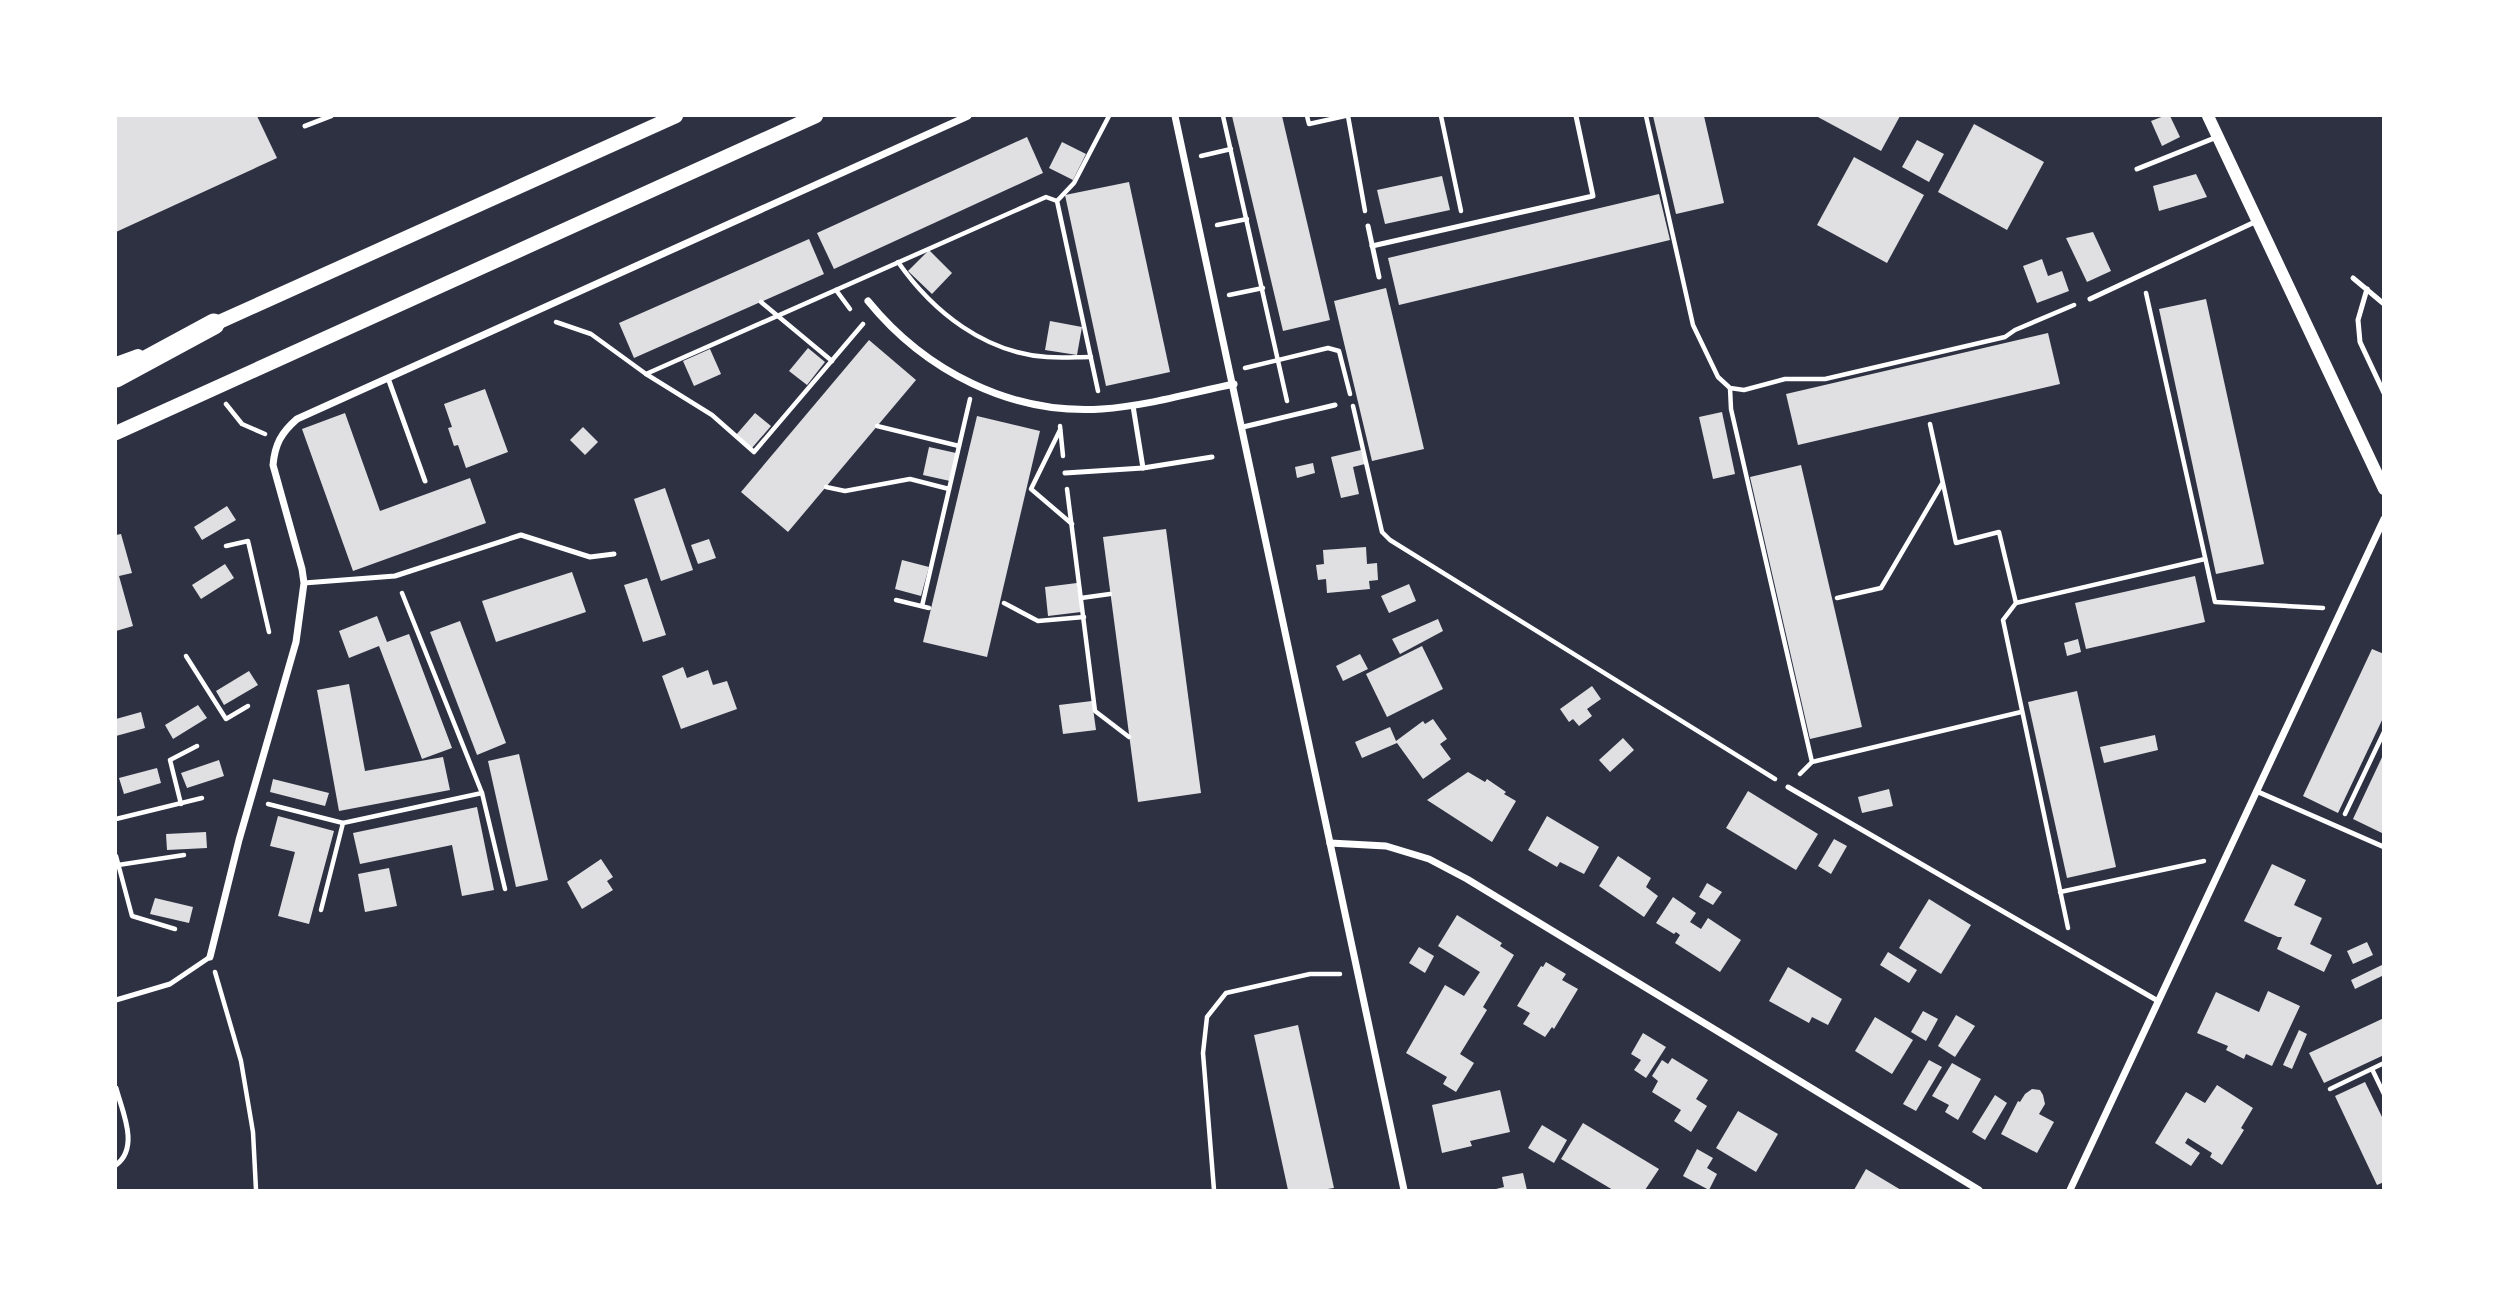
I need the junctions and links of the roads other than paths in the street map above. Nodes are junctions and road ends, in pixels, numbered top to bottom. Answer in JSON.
{"nodes":[{"id":1,"x":331,"y":116,"type":"edge"},
{"id":2,"x":676,"y":116,"type":"edge"},
{"id":3,"x":816,"y":116,"type":"edge"},
{"id":4,"x":968,"y":116,"type":"edge"},
{"id":5,"x":1175,"y":116,"type":"edge"},
{"id":6,"x":1576,"y":116,"type":"edge"},
{"id":7,"x":2208,"y":116,"type":"edge"},
{"id":8,"x":305,"y":127,"type":"dead end"},
{"id":9,"x":2217,"y":137,"type":"junction"},
{"id":10,"x":2137,"y":169,"type":"dead end"},
{"id":11,"x":2257,"y":221,"type":"junction"},
{"id":12,"x":1368,"y":226,"type":"road end"},
{"id":13,"x":1372,"y":246,"type":"junction"},
{"id":14,"x":1379,"y":277,"type":"dead end"},
{"id":15,"x":2353,"y":278,"type":"dead end"},
{"id":16,"x":2367,"y":289,"type":"junction"},
{"id":17,"x":2090,"y":299,"type":"road end"},
{"id":18,"x":868,"y":302,"type":"dead end"},
{"id":19,"x":2384,"y":304,"type":"edge"},
{"id":20,"x":214,"y":324,"type":"junction"},
{"id":21,"x":116,"y":365,"type":"edge"},
{"id":22,"x":116,"y":377,"type":"edge"},
{"id":23,"x":388,"y":378,"type":"junction"},
{"id":24,"x":1234,"y":384,"type":"junction"},
{"id":25,"x":2384,"y":393,"type":"edge"},
{"id":26,"x":1335,"y":405,"type":"dead end"},
{"id":27,"x":1133,"y":406,"type":"junction"},
{"id":28,"x":1243,"y":427,"type":"junction"},
{"id":29,"x":116,"y":433,"type":"edge"},
{"id":30,"x":1212,"y":457,"type":"dead end"},
{"id":31,"x":1143,"y":468,"type":"junction"},
{"id":32,"x":1065,"y":473,"type":"road end"},
{"id":33,"x":425,"y":481,"type":"dead end"},
{"id":34,"x":2384,"y":489,"type":"edge"},
{"id":35,"x":2384,"y":519,"type":"edge"},
{"id":36,"x":614,"y":554,"type":"dead end"},
{"id":37,"x":304,"y":583,"type":"junction"},
{"id":38,"x":1788,"y":787,"type":"road end"},
{"id":39,"x":2256,"y":792,"type":"junction"},
{"id":40,"x":1330,"y":843,"type":"junction"},
{"id":41,"x":2384,"y":847,"type":"edge"},
{"id":42,"x":211,"y":957,"type":"joint"},
{"id":43,"x":116,"y":1000,"type":"edge"},
{"id":44,"x":2158,"y":1001,"type":"junction"},
{"id":45,"x":116,"y":1088,"type":"edge"},
{"id":46,"x":116,"y":1165,"type":"edge"},
{"id":47,"x":1404,"y":1191,"type":"edge"},
{"id":48,"x":1979,"y":1191,"type":"edge"},
{"id":49,"x":2070,"y":1191,"type":"edge"}],
"edges":[{"from":1,"to":8,"type":"lane"},
{"from":2,"to":20,"type":"main road"},
{"from":3,"to":29,"type":"main road"},
{"from":4,"to":23,"type":"street"},
{"from":5,"to":24,"type":"street"},
{"from":6,"to":13,"type":"lane"},
{"from":7,"to":9,"type":"street"},
{"from":9,"to":10,"type":"lane"},
{"from":9,"to":11,"type":"street"},
{"from":11,"to":17,"type":"lane"},
{"from":11,"to":34,"type":"street"},
{"from":12,"to":13,"type":"lane"},
{"from":13,"to":14,"type":"lane"},
{"from":15,"to":16,"type":"lane"},
{"from":16,"to":19,"type":"lane"},
{"from":16,"to":25,"type":"lane"},
{"from":18,"to":27,"type":"street"},
{"from":20,"to":21,"type":"main road"},
{"from":20,"to":22,"type":"highway"},
{"from":23,"to":33,"type":"lane"},
{"from":23,"to":37,"type":"street"},
{"from":24,"to":27,"type":"street"},
{"from":24,"to":28,"type":"street"},
{"from":26,"to":28,"type":"lane"},
{"from":27,"to":31,"type":"lane"},
{"from":28,"to":40,"type":"street"},
{"from":30,"to":31,"type":"lane"},
{"from":31,"to":32,"type":"lane"},
{"from":35,"to":39,"type":"street"},
{"from":36,"to":37,"type":"lane"},
{"from":37,"to":42,"type":"street"},
{"from":38,"to":44,"type":"lane"},
{"from":39,"to":41,"type":"lane"},
{"from":39,"to":44,"type":"street"},
{"from":40,"to":47,"type":"street"},
{"from":40,"to":48,"type":"street"},
{"from":42,"to":43,"type":"lane"},
{"from":44,"to":49,"type":"street"},
{"from":45,"to":46,"type":"lane"}]}
